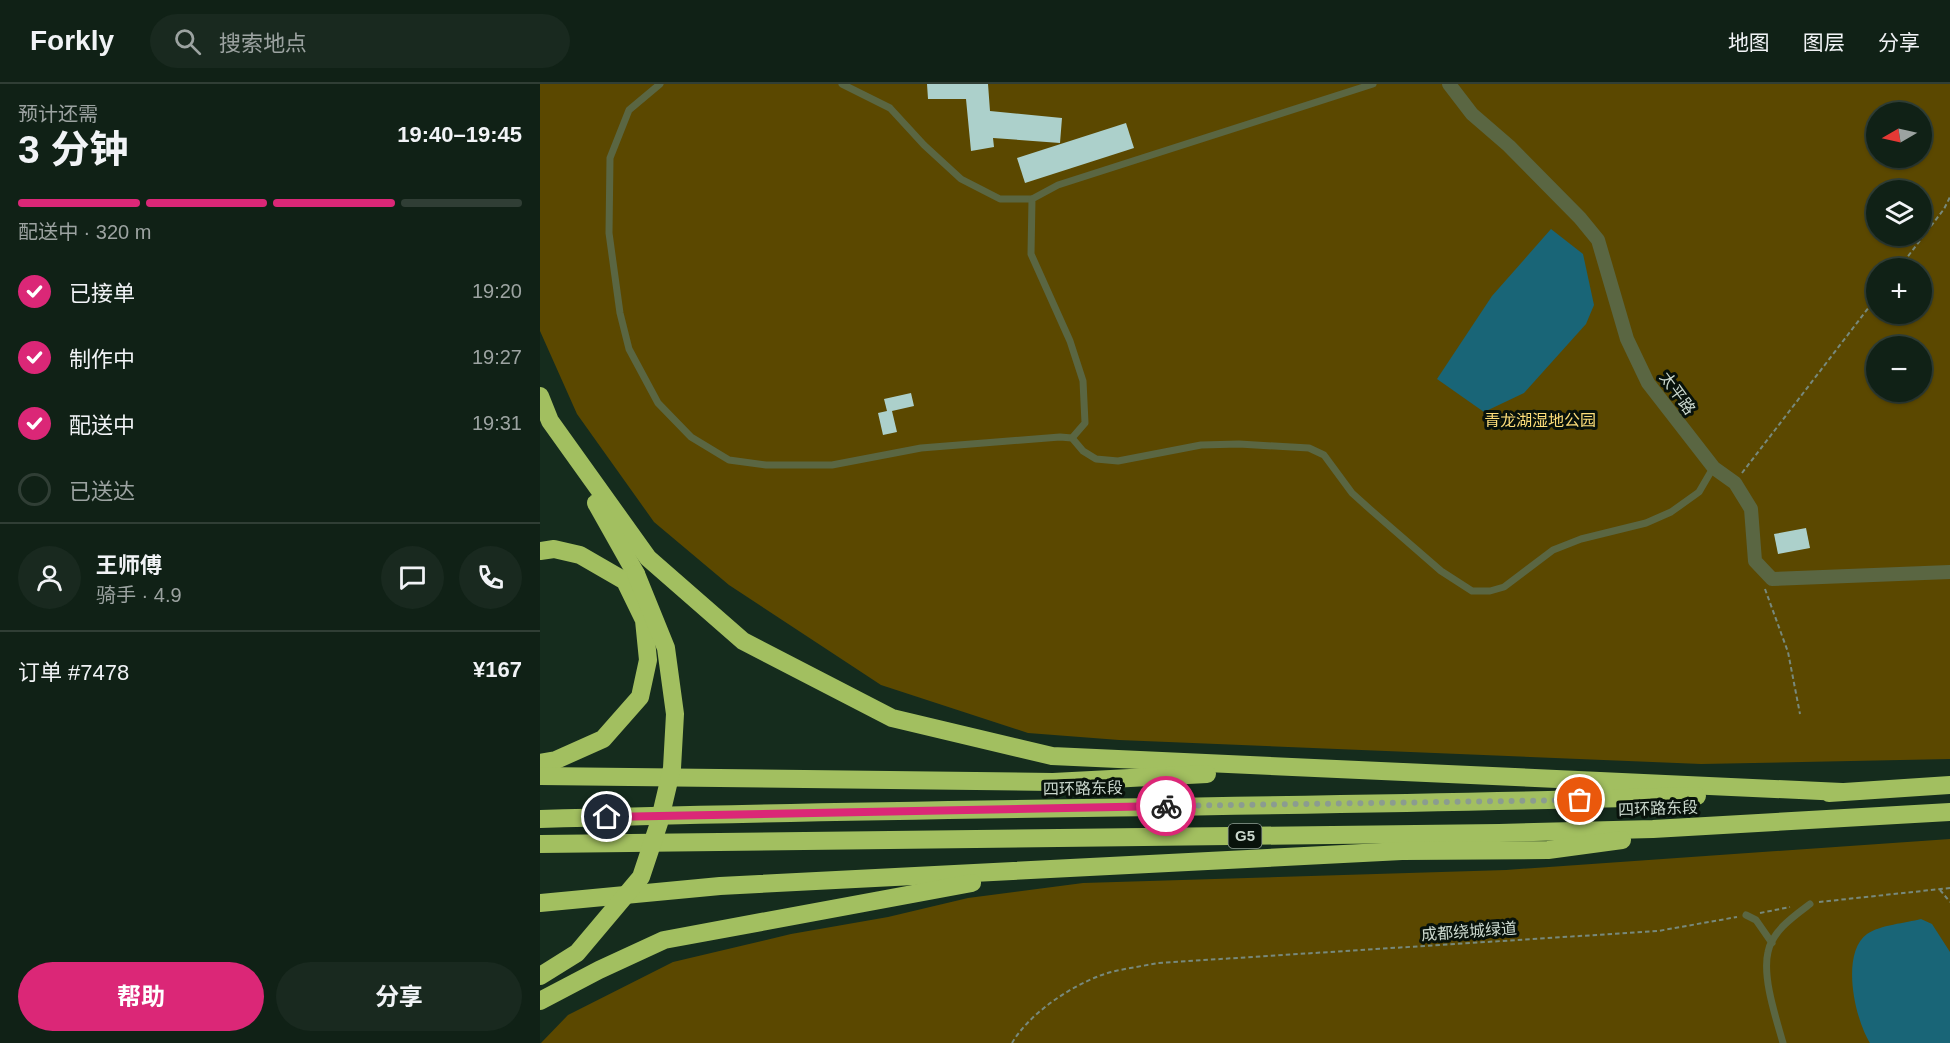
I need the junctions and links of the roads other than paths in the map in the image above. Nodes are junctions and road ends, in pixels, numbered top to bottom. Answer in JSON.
{"nodes":[{"id":1,"x":660,"y":84,"type":"edge"},
{"id":2,"x":842,"y":84,"type":"edge"},
{"id":3,"x":1373,"y":84,"type":"edge"},
{"id":4,"x":1449,"y":84,"type":"edge"},
{"id":5,"x":1032,"y":199,"type":"junction"},
{"id":6,"x":540,"y":396,"type":"edge"},
{"id":7,"x":550,"y":421,"type":"junction"},
{"id":8,"x":1072,"y":438,"type":"junction"},
{"id":9,"x":1714,"y":468,"type":"junction"},
{"id":10,"x":540,"y":551,"type":"edge"},
{"id":11,"x":1950,"y":572,"type":"edge"},
{"id":12,"x":540,"y":763,"type":"edge"},
{"id":13,"x":1314,"y":768,"type":"junction"},
{"id":14,"x":540,"y":776,"type":"edge"},
{"id":15,"x":1950,"y":785,"type":"edge"},
{"id":16,"x":1842,"y":792,"type":"junction"},
{"id":17,"x":1950,"y":812,"type":"edge"},
{"id":18,"x":540,"y":819,"type":"edge"},
{"id":19,"x":1733,"y":824,"type":"junction"},
{"id":20,"x":540,"y":844,"type":"edge"},
{"id":21,"x":1060,"y":869,"type":"junction"},
{"id":22,"x":540,"y":903,"type":"edge"},
{"id":23,"x":1810,"y":904,"type":"road end"},
{"id":24,"x":1746,"y":915,"type":"road end"},
{"id":25,"x":1772,"y":943,"type":"junction"},
{"id":26,"x":540,"y":976,"type":"edge"},
{"id":27,"x":540,"y":1001,"type":"edge"},
{"id":28,"x":1783,"y":1043,"type":"edge"}],
"edges":[{"from":1,"to":8,"type":"lane"},
{"from":2,"to":5,"type":"lane"},
{"from":3,"to":5,"type":"lane"},
{"from":4,"to":9,"type":"street","name":"太平路"},
{"from":5,"to":8,"type":"lane"},
{"from":6,"to":7,"type":"highway"},
{"from":7,"to":13,"type":"highway"},
{"from":7,"to":26,"type":"highway","bridge":true},
{"from":8,"to":9,"type":"lane"},
{"from":9,"to":11,"type":"street","name":"太平路"},
{"from":10,"to":12,"type":"highway"},
{"from":13,"to":14,"type":"highway"},
{"from":13,"to":16,"type":"highway"},
{"from":15,"to":16,"type":"highway","name":"四环路东段","number":"G5"},
{"from":16,"to":18,"type":"highway","name":"四环路东段","number":"G5"},
{"from":17,"to":19,"type":"highway","name":"四环路东段","number":"G5"},
{"from":19,"to":20,"type":"highway","name":"四环路东段","number":"G5"},
{"from":19,"to":21,"type":"highway"},
{"from":21,"to":22,"type":"highway"},
{"from":21,"to":27,"type":"highway"},
{"from":23,"to":25,"type":"lane"},
{"from":24,"to":25,"type":"lane"},
{"from":25,"to":28,"type":"lane"}]}
